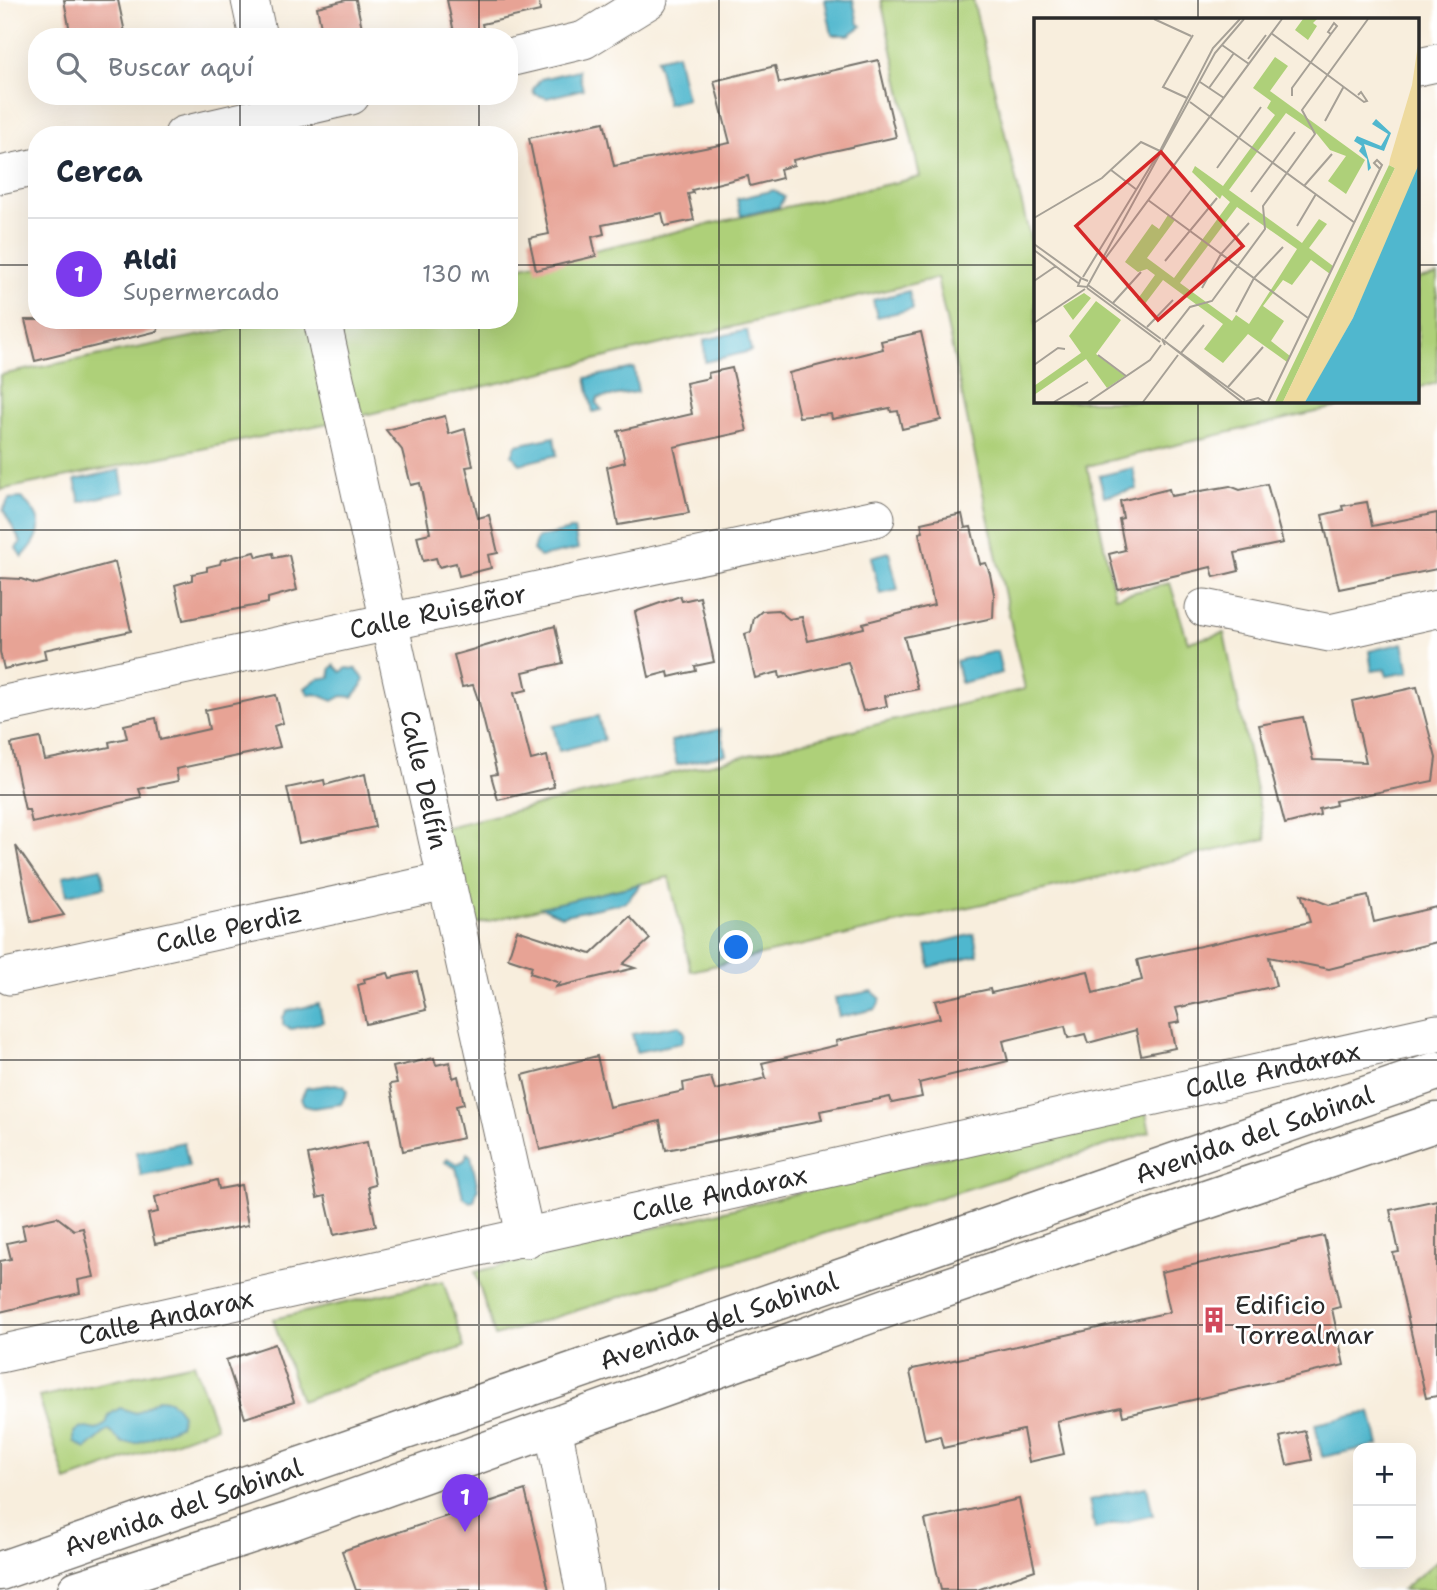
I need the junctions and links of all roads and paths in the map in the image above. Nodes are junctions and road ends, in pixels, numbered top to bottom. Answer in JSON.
{"nodes":[{"id":1,"x":250,"y":0,"type":"edge"},
{"id":2,"x":649,"y":0,"type":"edge"},
{"id":3,"x":256,"y":28,"type":"edge"},
{"id":4,"x":518,"y":56,"type":"edge"},
{"id":5,"x":315,"y":105,"type":"edge"},
{"id":6,"x":276,"y":115,"type":"edge"},
{"id":7,"x":225,"y":126,"type":"edge"},
{"id":8,"x":28,"y":169,"type":"edge"},
{"id":9,"x":0,"y":175,"type":"edge"},
{"id":10,"x":324,"y":329,"type":"edge"},
{"id":11,"x":876,"y":518,"type":"dead end"},
{"id":12,"x":1204,"y":608,"type":"dead end"},
{"id":13,"x":1437,"y":609,"type":"edge"},
{"id":14,"x":388,"y":623,"type":"junction"},
{"id":15,"x":0,"y":705,"type":"edge"},
{"id":16,"x":446,"y":881,"type":"junction"},
{"id":17,"x":10,"y":976,"type":"dead end"},
{"id":18,"x":1437,"y":1033,"type":"edge"},
{"id":19,"x":1437,"y":1071,"type":"edge"},
{"id":20,"x":1437,"y":1122,"type":"edge"},
{"id":21,"x":526,"y":1239,"type":"junction"},
{"id":22,"x":0,"y":1354,"type":"edge"},
{"id":23,"x":553,"y":1426,"type":"junction"},
{"id":24,"x":0,"y":1571,"type":"edge"},
{"id":25,"x":77,"y":1590,"type":"edge"},
{"id":26,"x":584,"y":1590,"type":"edge"}],
"edges":[{"from":1,"to":3,"type":"street"},
{"from":2,"to":4,"type":"street"},
{"from":5,"to":6,"type":"street"},
{"from":6,"to":7,"type":"street"},
{"from":8,"to":9,"type":"street"},
{"from":10,"to":14,"type":"street","name":"Calle Delfín"},
{"from":11,"to":14,"type":"street","name":"Calle Ruiseñor"},
{"from":12,"to":13,"type":"street"},
{"from":14,"to":15,"type":"street","name":"Calle Ruiseñor"},
{"from":14,"to":16,"type":"street","name":"Calle Delfín"},
{"from":16,"to":17,"type":"street","name":"Calle Perdiz"},
{"from":16,"to":21,"type":"street","name":"Calle Delfín"},
{"from":18,"to":21,"type":"street","name":"Calle Andarax"},
{"from":19,"to":24,"type":"street","name":"Avenida del Sabinal"},
{"from":20,"to":23,"type":"street","name":"Avenida del Sabinal"},
{"from":21,"to":22,"type":"street","name":"Calle Andarax"},
{"from":23,"to":25,"type":"street","name":"Avenida del Sabinal"},
{"from":23,"to":26,"type":"street"}]}
